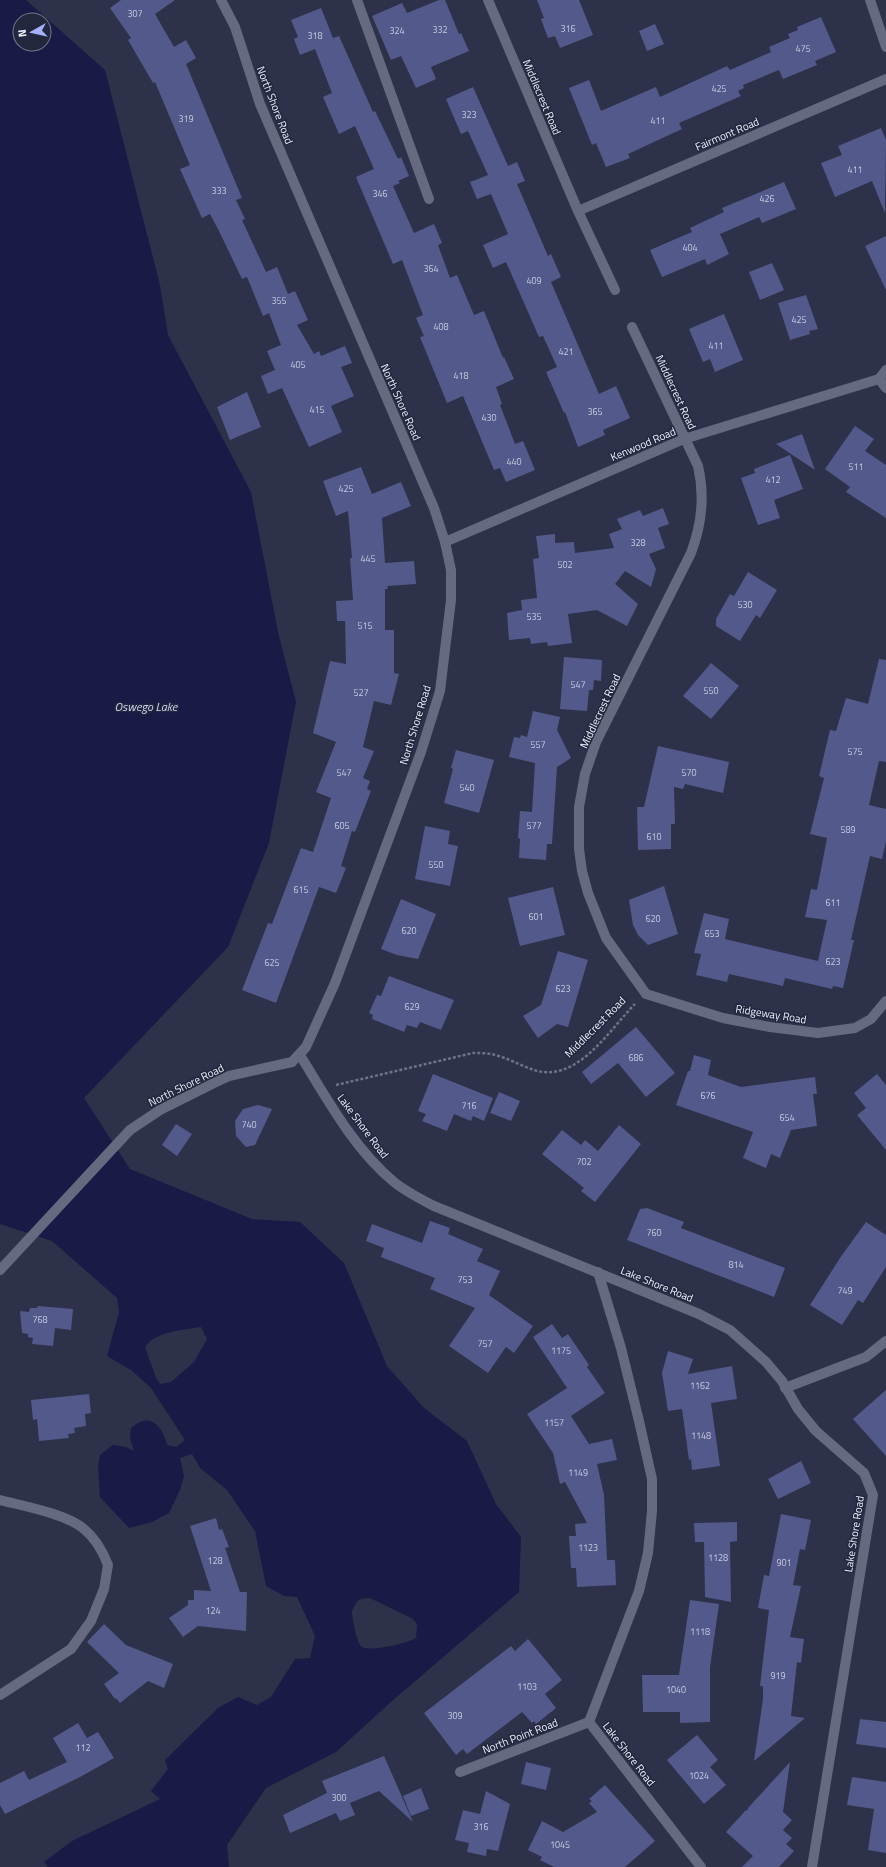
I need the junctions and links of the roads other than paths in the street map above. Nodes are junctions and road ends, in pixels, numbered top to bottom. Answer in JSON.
{"nodes":[{"id":1,"x":221,"y":0,"type":"edge"},
{"id":2,"x":357,"y":0,"type":"edge"},
{"id":3,"x":488,"y":0,"type":"edge"},
{"id":4,"x":870,"y":0,"type":"edge"},
{"id":5,"x":886,"y":47,"type":"edge"},
{"id":6,"x":886,"y":79,"type":"edge"},
{"id":7,"x":429,"y":199,"type":"dead end"},
{"id":8,"x":578,"y":211,"type":"junction"},
{"id":9,"x":615,"y":290,"type":"dead end"},
{"id":10,"x":632,"y":327,"type":"dead end"},
{"id":11,"x":886,"y":370,"type":"edge"},
{"id":12,"x":878,"y":379,"type":"junction"},
{"id":13,"x":886,"y":388,"type":"edge"},
{"id":14,"x":684,"y":439,"type":"junction"},
{"id":15,"x":445,"y":542,"type":"junction"},
{"id":16,"x":646,"y":994,"type":"joint"},
{"id":17,"x":886,"y":1001,"type":"edge"},
{"id":18,"x":300,"y":1055,"type":"junction"},
{"id":19,"x":0,"y":1270,"type":"edge"},
{"id":20,"x":598,"y":1272,"type":"junction"},
{"id":21,"x":886,"y":1341,"type":"edge"},
{"id":22,"x":785,"y":1388,"type":"junction"},
{"id":23,"x":0,"y":1500,"type":"edge"},
{"id":24,"x":0,"y":1695,"type":"edge"},
{"id":25,"x":589,"y":1722,"type":"junction"},
{"id":26,"x":460,"y":1772,"type":"dead end"},
{"id":27,"x":701,"y":1867,"type":"edge"},
{"id":28,"x":812,"y":1867,"type":"edge"}],
"edges":[{"from":1,"to":15,"type":"street","name":"North Shore Road"},
{"from":2,"to":7,"type":"street"},
{"from":3,"to":8,"type":"street","name":"Middlecrest Road"},
{"from":4,"to":5,"type":"street"},
{"from":6,"to":8,"type":"street","name":"Fairmont Road"},
{"from":8,"to":9,"type":"street","name":"Middlecrest Road"},
{"from":10,"to":14,"type":"street","name":"Middlecrest Road"},
{"from":11,"to":12,"type":"street"},
{"from":12,"to":13,"type":"street"},
{"from":12,"to":14,"type":"street","name":"Kenwood Road"},
{"from":14,"to":15,"type":"street","name":"Kenwood Road"},
{"from":14,"to":16,"type":"street","name":"Middlecrest Road"},
{"from":15,"to":18,"type":"street","name":"North Shore Road"},
{"from":16,"to":17,"type":"street","name":"Ridgeway Road"},
{"from":18,"to":19,"type":"street","name":"North Shore Road"},
{"from":18,"to":20,"type":"street","name":"Lake Shore Road"},
{"from":20,"to":22,"type":"street","name":"Lake Shore Road"},
{"from":20,"to":25,"type":"street","name":"Lake Shore Road"},
{"from":21,"to":22,"type":"street"},
{"from":22,"to":28,"type":"street","name":"Lake Shore Road"},
{"from":23,"to":24,"type":"street"},
{"from":25,"to":26,"type":"street","name":"North Point Road"},
{"from":25,"to":27,"type":"street","name":"Lake Shore Road"}]}
